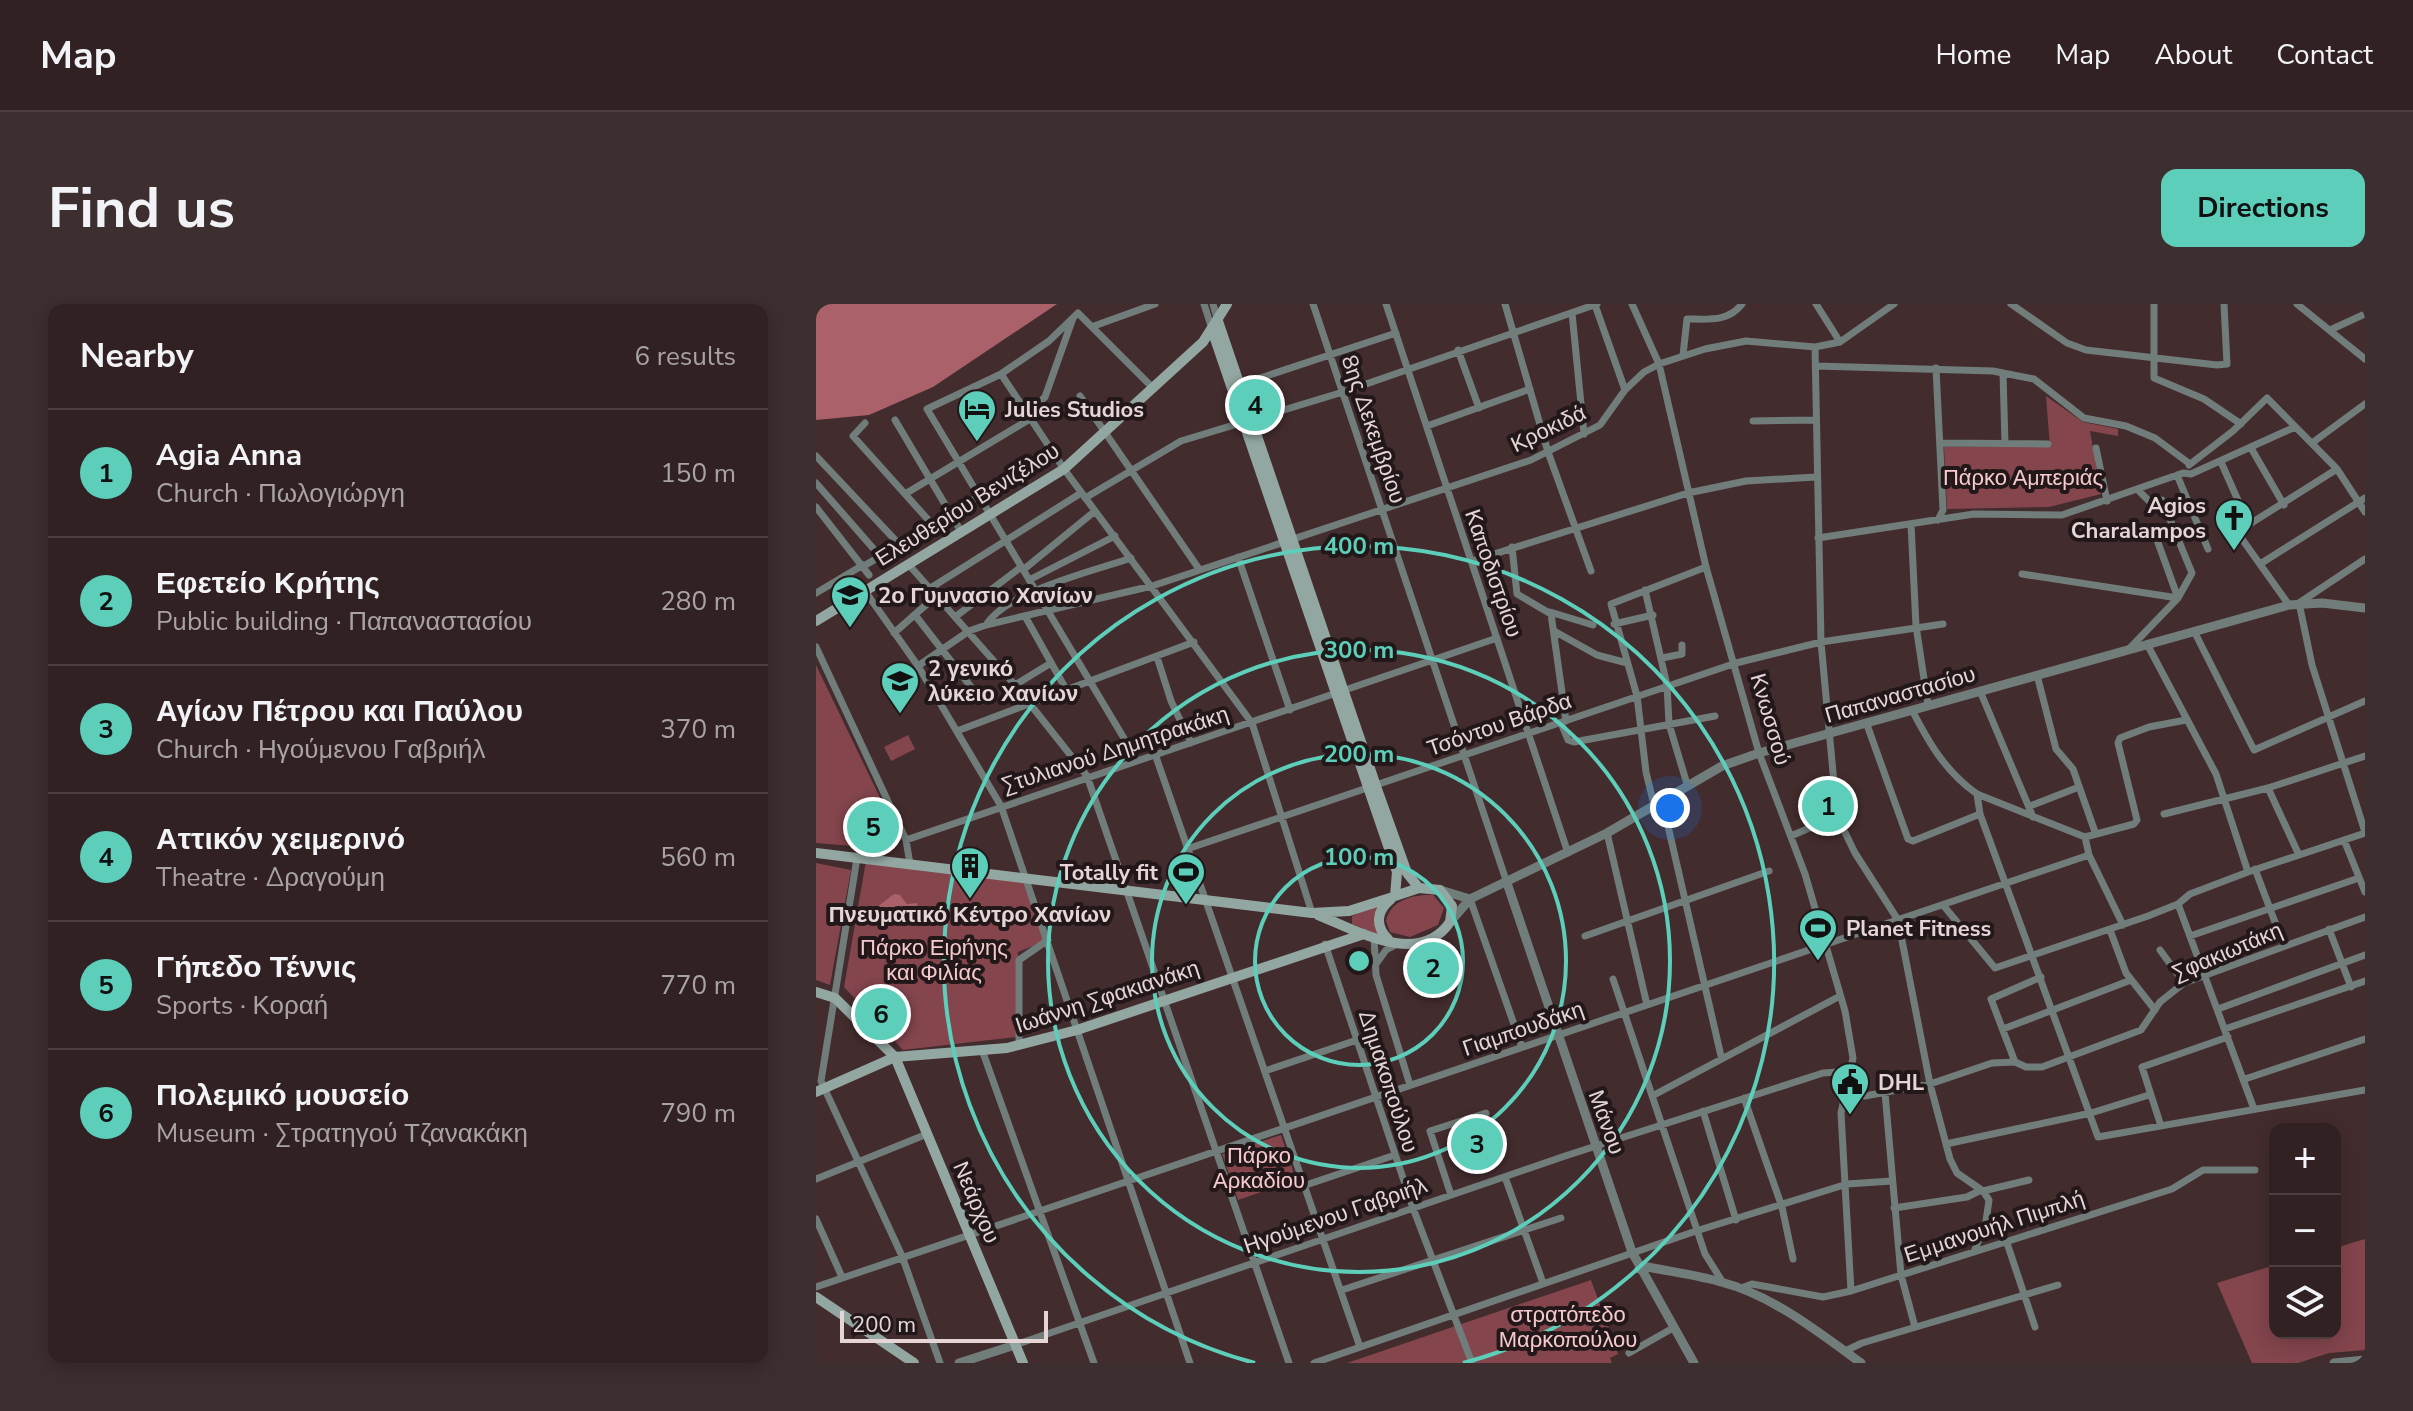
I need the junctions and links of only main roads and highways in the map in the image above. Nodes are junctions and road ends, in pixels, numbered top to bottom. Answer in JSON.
{"nodes":[{"id":1,"x":1227,"y":304,"type":"edge"},
{"id":2,"x":1215,"y":325,"type":"junction"},
{"id":3,"x":1247,"y":421,"type":"junction"},
{"id":4,"x":817,"y":618,"type":"edge"},
{"id":5,"x":1371,"y":786,"type":"junction"},
{"id":6,"x":816,"y":853,"type":"edge"},
{"id":7,"x":1419,"y":888,"type":"junction"},
{"id":8,"x":1394,"y":897,"type":"junction"},
{"id":9,"x":1357,"y":909,"type":"junction"},
{"id":10,"x":1312,"y":913,"type":"junction"},
{"id":11,"x":1339,"y":924,"type":"junction"},
{"id":12,"x":1369,"y":935,"type":"junction"},
{"id":13,"x":1393,"y":942,"type":"junction"},
{"id":14,"x":1325,"y":944,"type":"junction"},
{"id":15,"x":816,"y":992,"type":"edge"},
{"id":16,"x":895,"y":1057,"type":"junction"},
{"id":17,"x":819,"y":1085,"type":"edge"},
{"id":18,"x":816,"y":1297,"type":"edge"},
{"id":19,"x":914,"y":1363,"type":"edge"},
{"id":20,"x":1023,"y":1363,"type":"edge"}],
"edges":[{"from":1,"to":2,"type":"main road","name":"Ελευθερίου Βενιζέλου"},
{"from":2,"to":3,"type":"main road"},
{"from":2,"to":3,"type":"main road"},
{"from":2,"to":4,"type":"main road","name":"Ελευθερίου Βενιζέλου"},
{"from":3,"to":5,"type":"main road"},
{"from":5,"to":7,"type":"main road"},
{"from":5,"to":8,"type":"main road"},
{"from":6,"to":10,"type":"main road"},
{"from":7,"to":8,"type":"main road"},
{"from":7,"to":13,"type":"main road"},
{"from":8,"to":9,"type":"main road"},
{"from":8,"to":13,"type":"main road"},
{"from":9,"to":10,"type":"main road"},
{"from":9,"to":11,"type":"main road"},
{"from":10,"to":11,"type":"main road"},
{"from":11,"to":12,"type":"main road"},
{"from":11,"to":14,"type":"main road"},
{"from":12,"to":13,"type":"main road"},
{"from":12,"to":14,"type":"main road","name":"Ιωάννη Σφακιανάκη"},
{"from":14,"to":16,"type":"main road","name":"Ιωάννη Σφακιανάκη"},
{"from":15,"to":16,"type":"main road"},
{"from":16,"to":17,"type":"main road","name":"Ιωάννη Σφακιανάκη"},
{"from":16,"to":20,"type":"main road","name":"Νεάρχου"},
{"from":18,"to":19,"type":"main road"}]}
